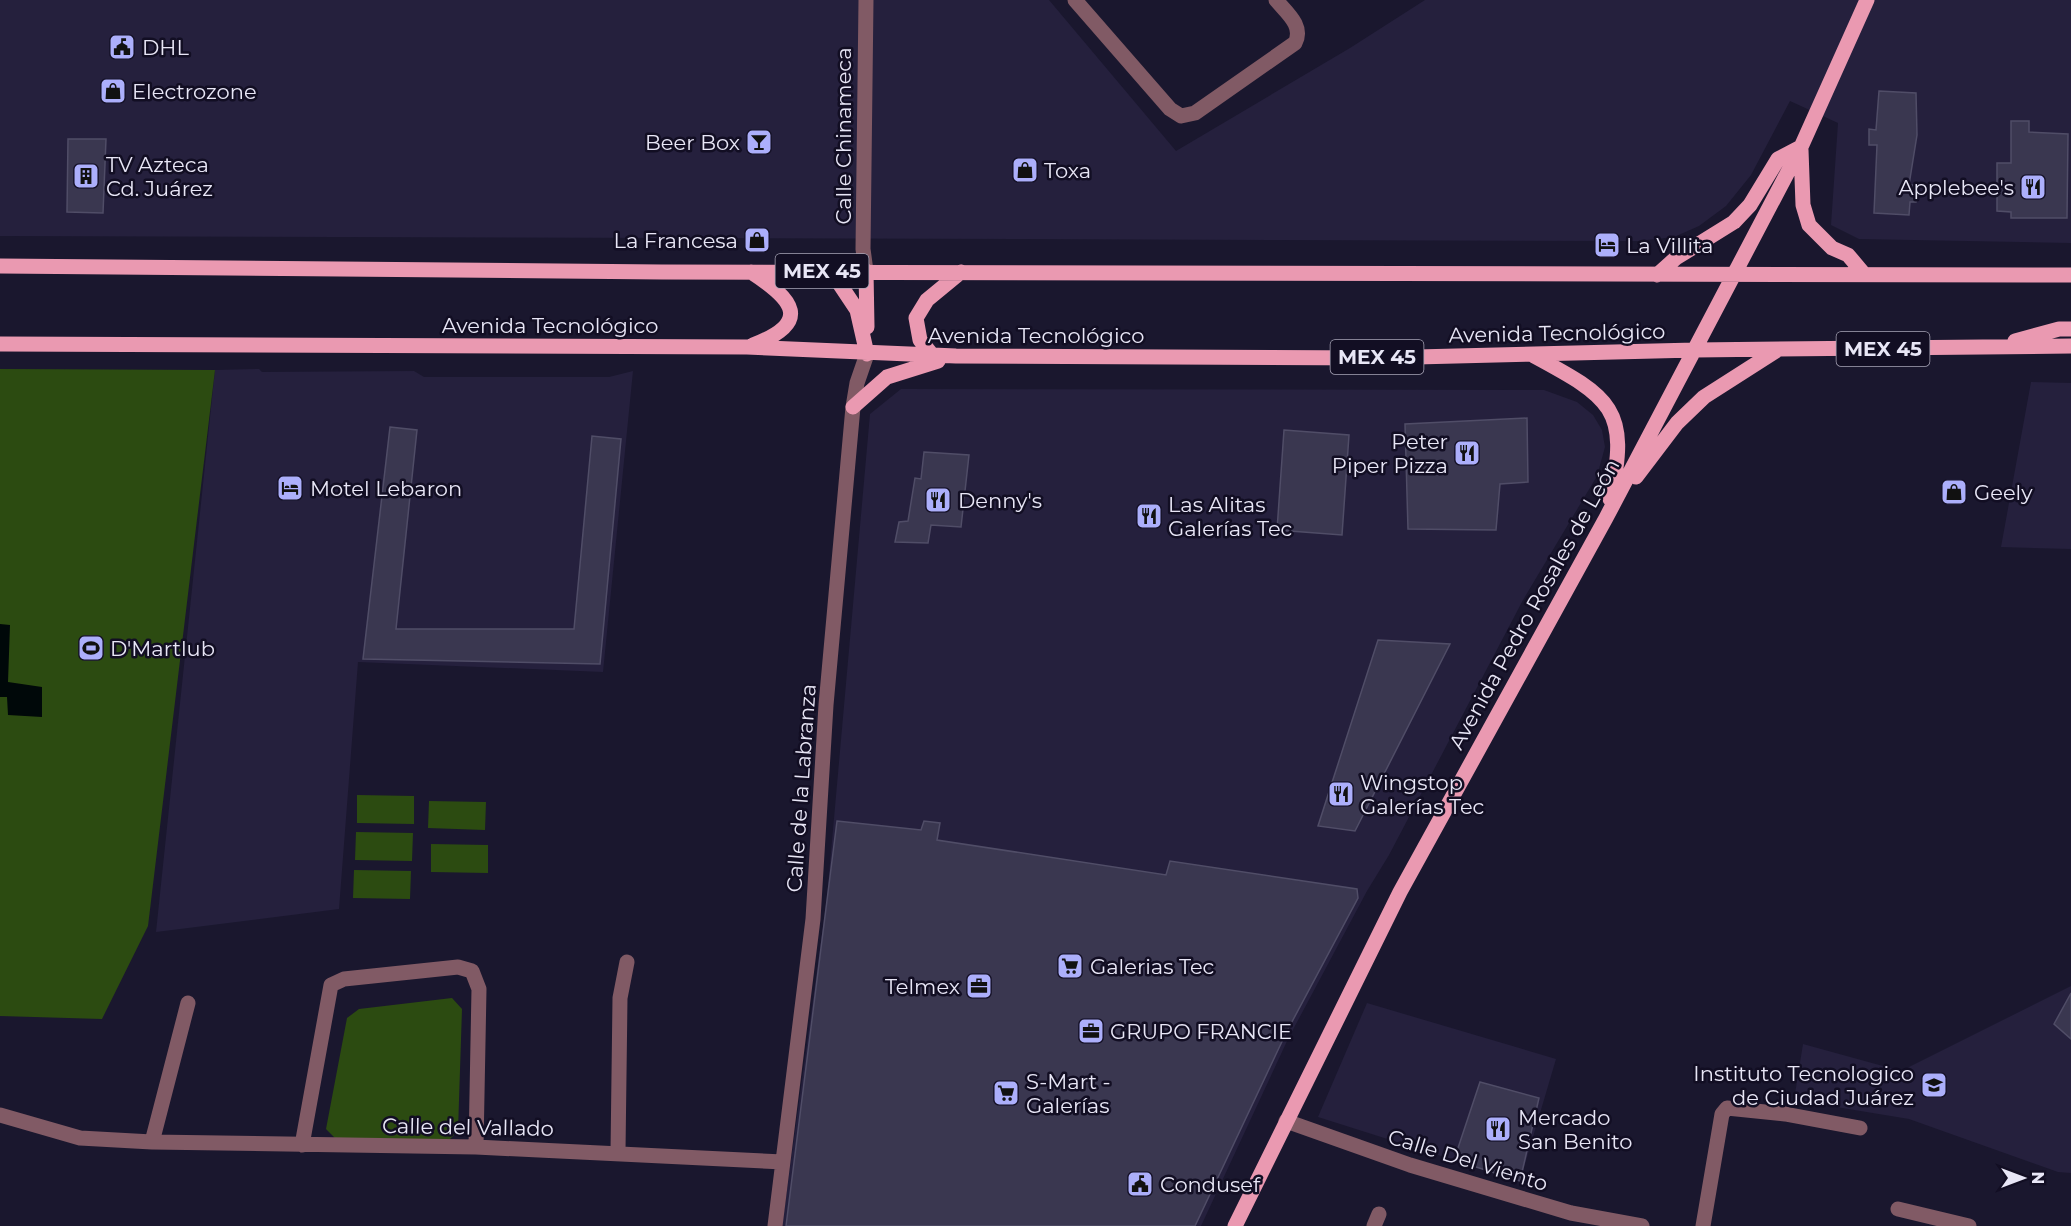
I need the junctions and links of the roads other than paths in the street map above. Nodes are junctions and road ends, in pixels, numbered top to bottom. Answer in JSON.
{"nodes":[{"id":1,"x":866,"y":0,"type":"edge"},
{"id":2,"x":1075,"y":0,"type":"edge"},
{"id":3,"x":1276,"y":0,"type":"edge"},
{"id":4,"x":1868,"y":0,"type":"edge"},
{"id":5,"x":1802,"y":147,"type":"junction"},
{"id":6,"x":0,"y":267,"type":"edge"},
{"id":7,"x":831,"y":271,"type":"junction"},
{"id":8,"x":866,"y":271,"type":"junction"},
{"id":9,"x":752,"y":272,"type":"junction"},
{"id":10,"x":961,"y":272,"type":"junction"},
{"id":11,"x":1734,"y":274,"type":"junction"},
{"id":12,"x":1864,"y":274,"type":"junction"},
{"id":13,"x":1657,"y":275,"type":"junction"},
{"id":14,"x":2071,"y":275,"type":"edge"},
{"id":15,"x":2071,"y":329,"type":"edge"},
{"id":16,"x":0,"y":344,"type":"edge"},
{"id":17,"x":1994,"y":346,"type":"junction"},
{"id":18,"x":2071,"y":346,"type":"edge"},
{"id":19,"x":747,"y":347,"type":"junction"},
{"id":20,"x":1695,"y":350,"type":"junction"},
{"id":21,"x":1776,"y":351,"type":"junction"},
{"id":22,"x":867,"y":354,"type":"junction"},
{"id":23,"x":933,"y":356,"type":"junction"},
{"id":24,"x":956,"y":356,"type":"junction"},
{"id":25,"x":1534,"y":356,"type":"junction"},
{"id":26,"x":853,"y":407,"type":"junction"},
{"id":27,"x":1606,"y":518,"type":"junction"},
{"id":28,"x":627,"y":962,"type":"dead end"},
{"id":29,"x":188,"y":1003,"type":"dead end"},
{"id":30,"x":0,"y":1115,"type":"edge"},
{"id":31,"x":1286,"y":1121,"type":"junction"},
{"id":32,"x":1860,"y":1128,"type":"dead end"},
{"id":33,"x":152,"y":1142,"type":"junction"},
{"id":34,"x":302,"y":1145,"type":"junction"},
{"id":35,"x":477,"y":1147,"type":"junction"},
{"id":36,"x":618,"y":1152,"type":"junction"},
{"id":37,"x":783,"y":1162,"type":"junction"},
{"id":38,"x":1898,"y":1209,"type":"dead end"},
{"id":39,"x":775,"y":1226,"type":"edge"},
{"id":40,"x":1235,"y":1226,"type":"edge"},
{"id":41,"x":1642,"y":1226,"type":"edge"},
{"id":42,"x":1703,"y":1226,"type":"edge"},
{"id":43,"x":1969,"y":1226,"type":"edge"}],
"edges":[{"from":1,"to":8,"type":"street","name":"Calle Chinameca"},
{"from":2,"to":3,"type":"street"},
{"from":4,"to":5,"type":"main road","name":"Avenida Pedro Rosales de León"},
{"from":5,"to":11,"type":"main road","name":"Avenida Pedro Rosales de León"},
{"from":5,"to":12,"type":"main road"},
{"from":5,"to":13,"type":"main road"},
{"from":6,"to":9,"type":"main road","number":"MEX 45"},
{"from":7,"to":8,"type":"main road","number":"MEX 45"},
{"from":7,"to":9,"type":"main road","number":"MEX 45"},
{"from":7,"to":22,"type":"main road"},
{"from":8,"to":10,"type":"main road","number":"MEX 45"},
{"from":8,"to":22,"type":"main road"},
{"from":9,"to":19,"type":"main road"},
{"from":10,"to":13,"type":"main road","number":"MEX 45"},
{"from":10,"to":23,"type":"main road"},
{"from":11,"to":12,"type":"main road","number":"MEX 45"},
{"from":11,"to":13,"type":"main road","number":"MEX 45"},
{"from":11,"to":20,"type":"main road","name":"Avenida Pedro Rosales de León"},
{"from":12,"to":14,"type":"main road","number":"MEX 45"},
{"from":15,"to":17,"type":"main road"},
{"from":16,"to":19,"type":"main road","name":"Avenida Tecnológico","number":"MEX 45"},
{"from":17,"to":18,"type":"main road","name":"Avenida Tecnológico","number":"MEX 45"},
{"from":17,"to":21,"type":"main road","name":"Avenida Tecnológico","number":"MEX 45"},
{"from":19,"to":22,"type":"main road","name":"Avenida Tecnológico","number":"MEX 45"},
{"from":20,"to":21,"type":"main road","name":"Avenida Tecnológico","number":"MEX 45"},
{"from":20,"to":25,"type":"main road","name":"Avenida Tecnológico","number":"MEX 45"},
{"from":20,"to":27,"type":"main road","name":"Avenida Pedro Rosales de León"},
{"from":21,"to":27,"type":"main road"},
{"from":22,"to":23,"type":"main road","name":"Avenida Tecnológico","number":"MEX 45"},
{"from":22,"to":26,"type":"street","name":"Calle de la Labranza"},
{"from":23,"to":24,"type":"main road","name":"Avenida Tecnológico","number":"MEX 45"},
{"from":24,"to":25,"type":"main road","name":"Avenida Tecnológico","number":"MEX 45"},
{"from":24,"to":26,"type":"main road"},
{"from":25,"to":27,"type":"main road"},
{"from":26,"to":37,"type":"street","name":"Calle de la Labranza"},
{"from":27,"to":31,"type":"main road","name":"Avenida Pedro Rosales de León"},
{"from":28,"to":36,"type":"street"},
{"from":29,"to":33,"type":"street"},
{"from":30,"to":33,"type":"street","name":"Calle del Vallado"},
{"from":31,"to":40,"type":"main road","name":"Avenida Pedro Rosales de León"},
{"from":31,"to":41,"type":"street","name":"Calle Del Viento"},
{"from":32,"to":42,"type":"street"},
{"from":33,"to":34,"type":"street","name":"Calle del Vallado"},
{"from":34,"to":35,"type":"street","name":"Calle del Vallado"},
{"from":34,"to":35,"type":"street"},
{"from":35,"to":36,"type":"street","name":"Calle del Vallado"},
{"from":36,"to":37,"type":"street","name":"Calle del Vallado"},
{"from":37,"to":39,"type":"street","name":"Calle de la Labranza"},
{"from":38,"to":43,"type":"street"}]}
